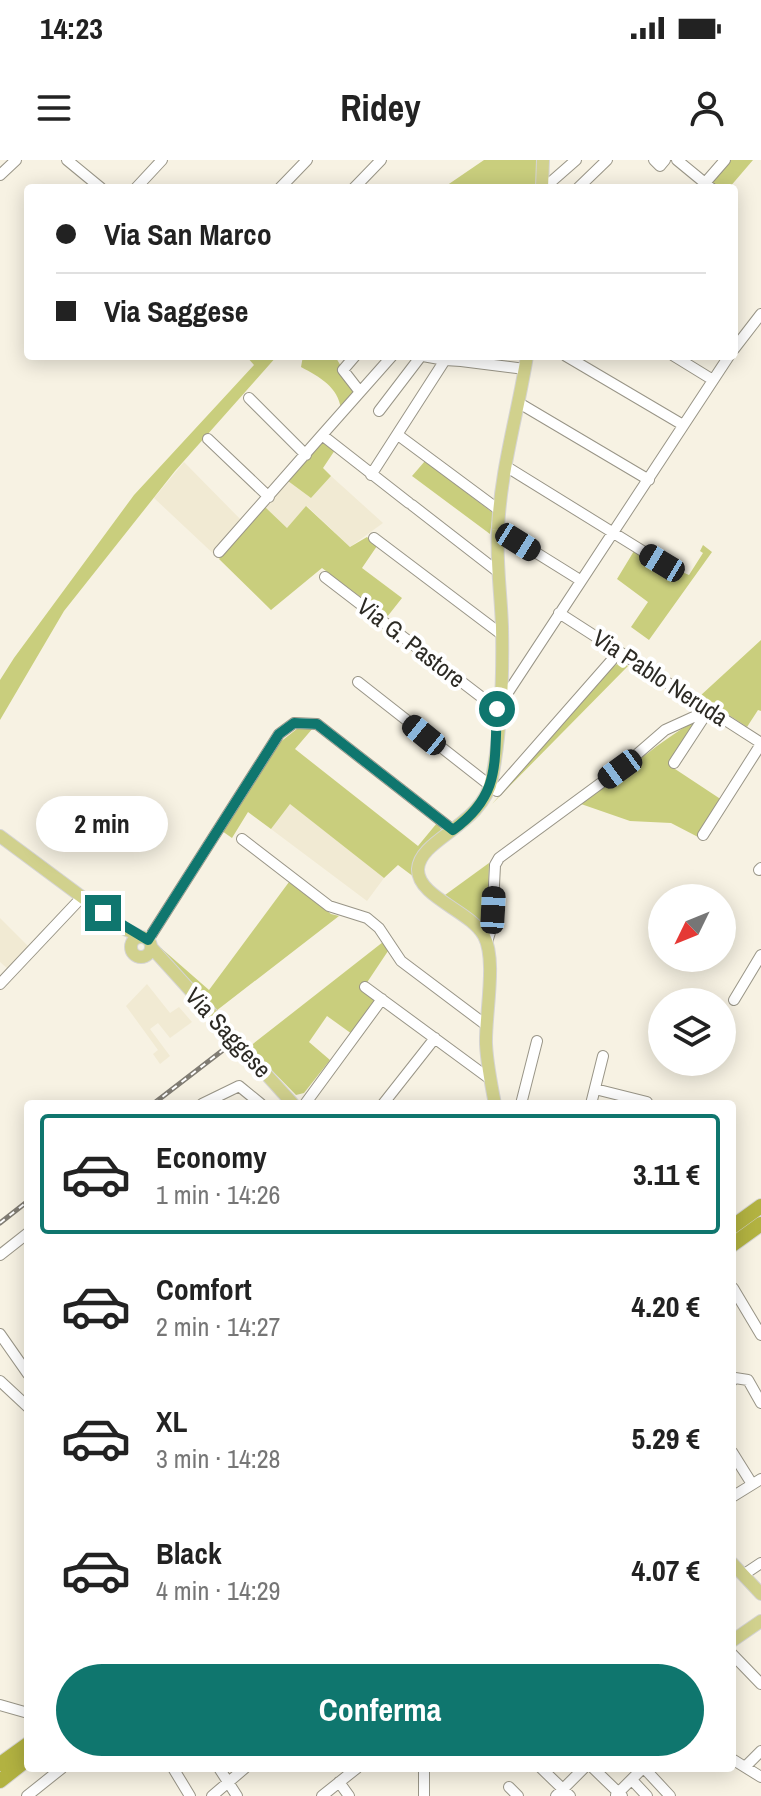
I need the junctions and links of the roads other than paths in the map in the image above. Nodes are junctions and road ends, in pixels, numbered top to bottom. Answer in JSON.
{"nodes":[{"id":1,"x":16,"y":160,"type":"edge"},
{"id":2,"x":67,"y":160,"type":"edge"},
{"id":3,"x":162,"y":160,"type":"edge"},
{"id":4,"x":307,"y":160,"type":"edge"},
{"id":5,"x":381,"y":160,"type":"edge"},
{"id":6,"x":543,"y":160,"type":"edge"},
{"id":7,"x":576,"y":160,"type":"edge"},
{"id":8,"x":607,"y":160,"type":"edge"},
{"id":9,"x":654,"y":160,"type":"edge"},
{"id":10,"x":665,"y":160,"type":"edge"},
{"id":11,"x":677,"y":160,"type":"edge"},
{"id":12,"x":725,"y":160,"type":"edge"},
{"id":13,"x":0,"y":175,"type":"edge"},
{"id":14,"x":96,"y":184,"type":"edge"},
{"id":15,"x":140,"y":184,"type":"edge"},
{"id":16,"x":284,"y":184,"type":"edge"},
{"id":17,"x":358,"y":184,"type":"edge"},
{"id":18,"x":543,"y":184,"type":"edge"},
{"id":19,"x":548,"y":184,"type":"edge"},
{"id":20,"x":582,"y":184,"type":"edge"},
{"id":21,"x":706,"y":184,"type":"edge"},
{"id":22,"x":709,"y":184,"type":"edge"},
{"id":23,"x":761,"y":314,"type":"edge"},
{"id":24,"x":738,"y":344,"type":"edge"},
{"id":25,"x":352,"y":360,"type":"edge"},
{"id":26,"x":388,"y":360,"type":"edge"},
{"id":27,"x":419,"y":360,"type":"edge"},
{"id":28,"x":445,"y":360,"type":"edge"},
{"id":29,"x":488,"y":360,"type":"edge"},
{"id":30,"x":573,"y":360,"type":"edge"},
{"id":31,"x":680,"y":360,"type":"edge"},
{"id":32,"x":726,"y":360,"type":"edge"},
{"id":33,"x":526,"y":363,"type":"edge"},
{"id":34,"x":713,"y":380,"type":"junction"},
{"id":35,"x":360,"y":392,"type":"junction"},
{"id":36,"x":249,"y":398,"type":"dead end"},
{"id":37,"x":519,"y":403,"type":"junction"},
{"id":38,"x":379,"y":411,"type":"dead end"},
{"id":39,"x":683,"y":425,"type":"junction"},
{"id":40,"x":322,"y":435,"type":"junction"},
{"id":41,"x":398,"y":435,"type":"junction"},
{"id":42,"x":208,"y":439,"type":"dead end"},
{"id":43,"x":306,"y":455,"type":"junction"},
{"id":44,"x":507,"y":467,"type":"junction"},
{"id":45,"x":371,"y":475,"type":"junction"},
{"id":46,"x":649,"y":480,"type":"junction"},
{"id":47,"x":269,"y":497,"type":"junction"},
{"id":48,"x":499,"y":510,"type":"junction"},
{"id":49,"x":498,"y":529,"type":"junction"},
{"id":50,"x":612,"y":533,"type":"junction"},
{"id":51,"x":374,"y":538,"type":"dead end"},
{"id":52,"x":219,"y":552,"type":"dead end"},
{"id":53,"x":662,"y":563,"type":"dead end"},
{"id":54,"x":497,"y":571,"type":"junction"},
{"id":55,"x":325,"y":577,"type":"dead end"},
{"id":56,"x":580,"y":580,"type":"junction"},
{"id":57,"x":559,"y":613,"type":"junction"},
{"id":58,"x":501,"y":634,"type":"junction"},
{"id":59,"x":619,"y":652,"type":"junction"},
{"id":60,"x":358,"y":682,"type":"dead end"},
{"id":61,"x":497,"y":709,"type":"junction"},
{"id":62,"x":709,"y":710,"type":"junction"},
{"id":63,"x":761,"y":744,"type":"edge"},
{"id":64,"x":674,"y":763,"type":"dead end"},
{"id":65,"x":490,"y":788,"type":"junction"},
{"id":66,"x":453,"y":830,"type":"junction"},
{"id":67,"x":703,"y":835,"type":"dead end"},
{"id":68,"x":0,"y":836,"type":"edge"},
{"id":69,"x":242,"y":839,"type":"dead end"},
{"id":70,"x":82,"y":897,"type":"junction"},
{"id":71,"x":143,"y":942,"type":"junction"},
{"id":72,"x":487,"y":942,"type":"junction"},
{"id":73,"x":761,"y":955,"type":"edge"},
{"id":74,"x":162,"y":962,"type":"junction"},
{"id":75,"x":0,"y":984,"type":"edge"},
{"id":76,"x":365,"y":987,"type":"dead end"},
{"id":77,"x":736,"y":997,"type":"edge"},
{"id":78,"x":382,"y":999,"type":"junction"},
{"id":79,"x":486,"y":1025,"type":"junction"},
{"id":80,"x":435,"y":1038,"type":"junction"},
{"id":81,"x":537,"y":1041,"type":"dead end"},
{"id":82,"x":248,"y":1054,"type":"junction"},
{"id":83,"x":603,"y":1056,"type":"dead end"},
{"id":84,"x":490,"y":1079,"type":"junction"},
{"id":85,"x":318,"y":1085,"type":"junction"},
{"id":86,"x":595,"y":1089,"type":"junction"},
{"id":87,"x":210,"y":1100,"type":"edge"},
{"id":88,"x":256,"y":1100,"type":"edge"},
{"id":89,"x":289,"y":1100,"type":"edge"},
{"id":90,"x":308,"y":1100,"type":"edge"},
{"id":91,"x":386,"y":1100,"type":"edge"},
{"id":92,"x":494,"y":1100,"type":"edge"},
{"id":93,"x":522,"y":1100,"type":"edge"},
{"id":94,"x":592,"y":1100,"type":"edge"},
{"id":95,"x":639,"y":1100,"type":"edge"},
{"id":96,"x":761,"y":1206,"type":"edge"},
{"id":97,"x":736,"y":1224,"type":"edge"},
{"id":98,"x":761,"y":1224,"type":"edge"},
{"id":99,"x":24,"y":1236,"type":"edge"},
{"id":100,"x":736,"y":1242,"type":"edge"},
{"id":101,"x":0,"y":1255,"type":"edge"},
{"id":102,"x":736,"y":1293,"type":"edge"},
{"id":103,"x":0,"y":1334,"type":"edge"},
{"id":104,"x":761,"y":1335,"type":"edge"},
{"id":105,"x":24,"y":1368,"type":"edge"},
{"id":106,"x":736,"y":1378,"type":"edge"},
{"id":107,"x":0,"y":1381,"type":"edge"},
{"id":108,"x":24,"y":1403,"type":"edge"},
{"id":109,"x":761,"y":1403,"type":"edge"},
{"id":110,"x":736,"y":1457,"type":"edge"},
{"id":111,"x":757,"y":1482,"type":"edge"},
{"id":112,"x":736,"y":1495,"type":"edge"},
{"id":113,"x":761,"y":1563,"type":"edge"},
{"id":114,"x":736,"y":1567,"type":"edge"},
{"id":115,"x":743,"y":1575,"type":"junction"},
{"id":116,"x":761,"y":1594,"type":"edge"},
{"id":117,"x":761,"y":1621,"type":"edge"},
{"id":118,"x":736,"y":1638,"type":"edge"},
{"id":119,"x":736,"y":1658,"type":"edge"},
{"id":120,"x":761,"y":1684,"type":"edge"},
{"id":121,"x":0,"y":1705,"type":"edge"},
{"id":122,"x":24,"y":1712,"type":"edge"},
{"id":123,"x":24,"y":1747,"type":"edge"},
{"id":124,"x":761,"y":1751,"type":"edge"},
{"id":125,"x":736,"y":1761,"type":"edge"},
{"id":126,"x":24,"y":1762,"type":"edge"},
{"id":127,"x":0,"y":1764,"type":"edge"},
{"id":128,"x":745,"y":1767,"type":"junction"},
{"id":129,"x":57,"y":1772,"type":"edge"},
{"id":130,"x":175,"y":1772,"type":"edge"},
{"id":131,"x":222,"y":1772,"type":"edge"},
{"id":132,"x":241,"y":1772,"type":"edge"},
{"id":133,"x":352,"y":1772,"type":"edge"},
{"id":134,"x":424,"y":1772,"type":"edge"},
{"id":135,"x":544,"y":1772,"type":"edge"},
{"id":136,"x":581,"y":1772,"type":"edge"},
{"id":137,"x":597,"y":1772,"type":"edge"},
{"id":138,"x":639,"y":1772,"type":"edge"},
{"id":139,"x":647,"y":1772,"type":"edge"},
{"id":140,"x":761,"y":1777,"type":"edge"},
{"id":141,"x":632,"y":1780,"type":"junction"},
{"id":142,"x":0,"y":1781,"type":"edge"},
{"id":143,"x":339,"y":1782,"type":"junction"},
{"id":144,"x":229,"y":1783,"type":"junction"},
{"id":145,"x":509,"y":1787,"type":"dead end"},
{"id":146,"x":563,"y":1794,"type":"edge"},
{"id":147,"x":422,"y":1795,"type":"edge"},
{"id":148,"x":619,"y":1795,"type":"edge"},
{"id":149,"x":27,"y":1796,"type":"edge"},
{"id":150,"x":190,"y":1796,"type":"edge"},
{"id":151,"x":212,"y":1796,"type":"edge"},
{"id":152,"x":237,"y":1796,"type":"edge"},
{"id":153,"x":322,"y":1796,"type":"edge"},
{"id":154,"x":349,"y":1796,"type":"edge"},
{"id":155,"x":518,"y":1796,"type":"edge"},
{"id":156,"x":647,"y":1796,"type":"edge"},
{"id":157,"x":670,"y":1796,"type":"edge"}],
"edges":[{"from":1,"to":13,"type":"street"},
{"from":2,"to":14,"type":"street"},
{"from":3,"to":15,"type":"street"},
{"from":4,"to":16,"type":"street"},
{"from":5,"to":17,"type":"street"},
{"from":6,"to":18,"type":"main road"},
{"from":7,"to":19,"type":"street"},
{"from":8,"to":20,"type":"street"},
{"from":9,"to":10,"type":"street"},
{"from":11,"to":21,"type":"street"},
{"from":12,"to":22,"type":"street"},
{"from":23,"to":24,"type":"street"},
{"from":25,"to":35,"type":"street"},
{"from":26,"to":35,"type":"street"},
{"from":27,"to":38,"type":"street"},
{"from":28,"to":41,"type":"street"},
{"from":29,"to":33,"type":"street"},
{"from":30,"to":39,"type":"street"},
{"from":31,"to":34,"type":"street"},
{"from":32,"to":34,"type":"street"},
{"from":33,"to":37,"type":"main road"},
{"from":34,"to":39,"type":"street"},
{"from":35,"to":40,"type":"street"},
{"from":36,"to":43,"type":"street"},
{"from":37,"to":44,"type":"main road"},
{"from":37,"to":46,"type":"street"},
{"from":39,"to":46,"type":"street"},
{"from":40,"to":43,"type":"street"},
{"from":40,"to":45,"type":"street"},
{"from":41,"to":45,"type":"street"},
{"from":41,"to":48,"type":"street"},
{"from":42,"to":47,"type":"street"},
{"from":43,"to":47,"type":"street"},
{"from":44,"to":48,"type":"main road"},
{"from":44,"to":50,"type":"street"},
{"from":45,"to":54,"type":"street"},
{"from":46,"to":50,"type":"street"},
{"from":47,"to":52,"type":"street"},
{"from":48,"to":49,"type":"main road"},
{"from":49,"to":54,"type":"main road"},
{"from":49,"to":56,"type":"street"},
{"from":50,"to":53,"type":"street"},
{"from":50,"to":56,"type":"street"},
{"from":51,"to":58,"type":"street"},
{"from":54,"to":58,"type":"main road"},
{"from":55,"to":61,"type":"street","name":"Via G. Pastore"},
{"from":56,"to":57,"type":"street"},
{"from":57,"to":59,"type":"street","name":"Via Pablo Neruda"},
{"from":57,"to":61,"type":"street"},
{"from":58,"to":61,"type":"main road"},
{"from":59,"to":62,"type":"street","name":"Via Pablo Neruda"},
{"from":59,"to":65,"type":"street"},
{"from":60,"to":65,"type":"street"},
{"from":61,"to":65,"type":"main road"},
{"from":62,"to":63,"type":"street","name":"Via Pablo Neruda"},
{"from":62,"to":64,"type":"street"},
{"from":62,"to":72,"type":"street"},
{"from":63,"to":67,"type":"street"},
{"from":65,"to":66,"type":"main road"},
{"from":66,"to":71,"type":"street"},
{"from":66,"to":72,"type":"main road"},
{"from":68,"to":70,"type":"main road"},
{"from":69,"to":79,"type":"street"},
{"from":70,"to":71,"type":"main road"},
{"from":70,"to":75,"type":"street"},
{"from":71,"to":74,"type":"main road","name":"Via Saggese"},
{"from":71,"to":74,"type":"main road"},
{"from":72,"to":79,"type":"main road"},
{"from":73,"to":77,"type":"street"},
{"from":74,"to":82,"type":"main road","name":"Via Saggese"},
{"from":76,"to":78,"type":"street"},
{"from":78,"to":80,"type":"street"},
{"from":78,"to":85,"type":"street"},
{"from":79,"to":84,"type":"main road"},
{"from":80,"to":84,"type":"street"},
{"from":80,"to":91,"type":"street"},
{"from":81,"to":93,"type":"street"},
{"from":82,"to":85,"type":"street"},
{"from":82,"to":89,"type":"main road","name":"Via Saggese"},
{"from":83,"to":86,"type":"street"},
{"from":84,"to":92,"type":"main road"},
{"from":85,"to":90,"type":"street"},
{"from":86,"to":94,"type":"street"},
{"from":86,"to":95,"type":"street"},
{"from":87,"to":88,"type":"street"},
{"from":96,"to":97,"type":"highway"},
{"from":98,"to":100,"type":"highway"},
{"from":99,"to":101,"type":"street"},
{"from":102,"to":104,"type":"street"},
{"from":103,"to":105,"type":"street"},
{"from":106,"to":109,"type":"street"},
{"from":107,"to":108,"type":"street"},
{"from":110,"to":111,"type":"street"},
{"from":111,"to":112,"type":"street"},
{"from":113,"to":115,"type":"street"},
{"from":114,"to":115,"type":"main road"},
{"from":115,"to":116,"type":"main road"},
{"from":117,"to":118,"type":"main road"},
{"from":119,"to":120,"type":"street"},
{"from":121,"to":122,"type":"street"},
{"from":123,"to":127,"type":"highway"},
{"from":124,"to":128,"type":"street"},
{"from":125,"to":128,"type":"street"},
{"from":126,"to":142,"type":"highway"},
{"from":128,"to":140,"type":"street"},
{"from":129,"to":149,"type":"street"},
{"from":130,"to":150,"type":"street"},
{"from":131,"to":144,"type":"street"},
{"from":132,"to":144,"type":"street"},
{"from":133,"to":143,"type":"street"},
{"from":134,"to":147,"type":"street"},
{"from":135,"to":146,"type":"street"},
{"from":136,"to":146,"type":"street"},
{"from":137,"to":148,"type":"street"},
{"from":138,"to":141,"type":"street"},
{"from":139,"to":157,"type":"street"},
{"from":141,"to":148,"type":"street"},
{"from":141,"to":156,"type":"street"},
{"from":143,"to":153,"type":"street"},
{"from":143,"to":154,"type":"street"},
{"from":144,"to":151,"type":"street"},
{"from":144,"to":152,"type":"street"},
{"from":145,"to":155,"type":"street"}]}
